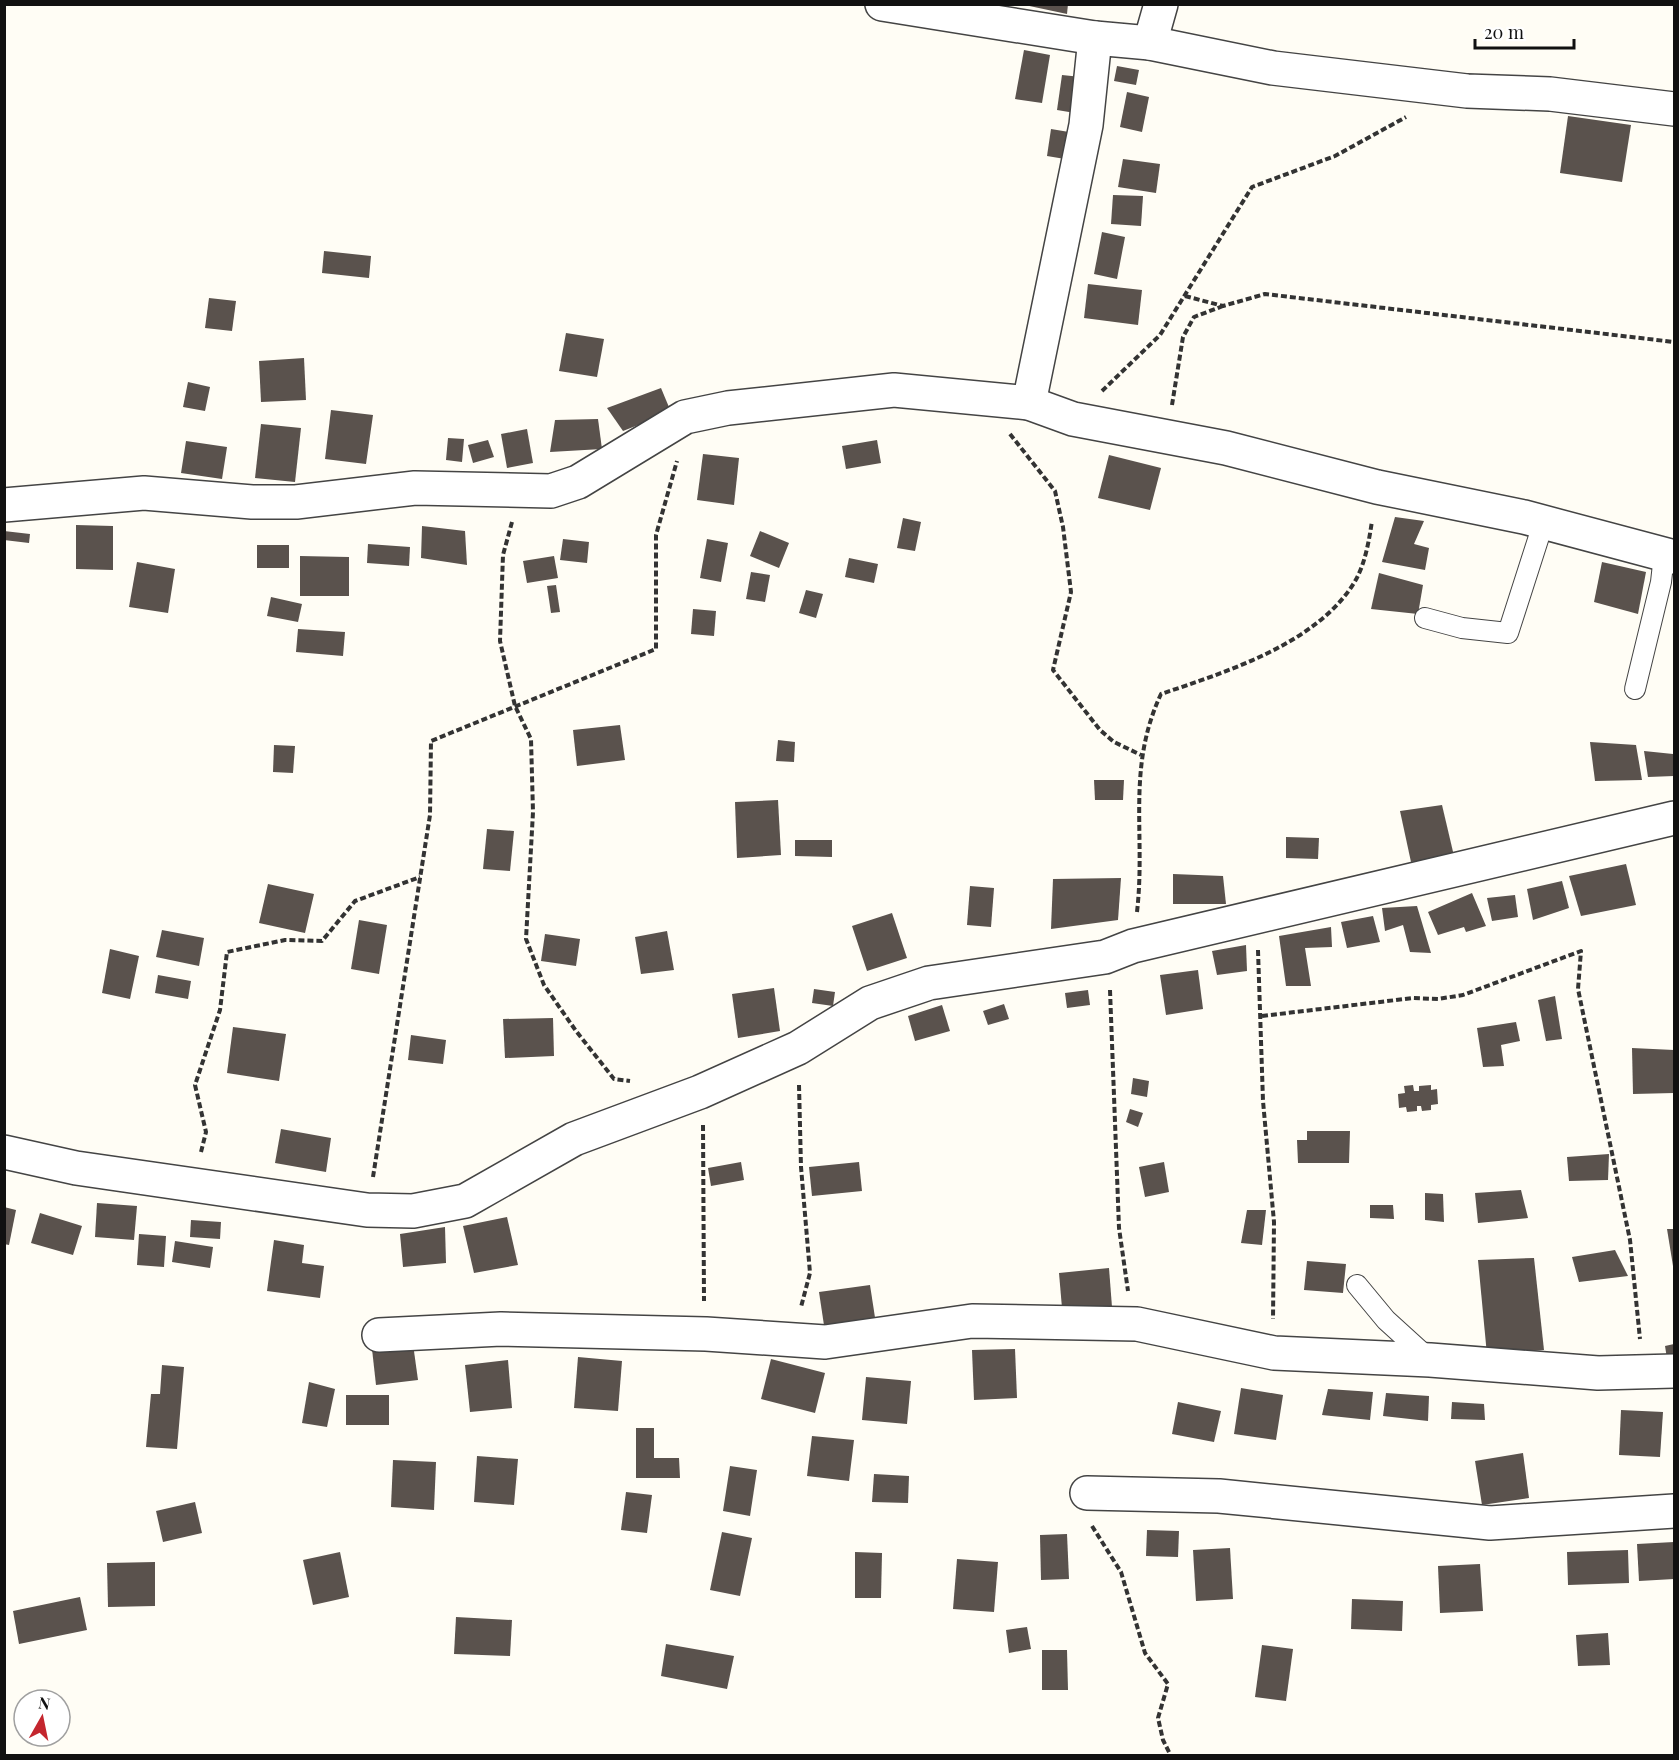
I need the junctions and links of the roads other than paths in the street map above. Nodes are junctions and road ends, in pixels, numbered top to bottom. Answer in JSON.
{"nodes":[{"id":1,"x":882,"y":4,"type":"edge"},
{"id":2,"x":1161,"y":4,"type":"edge"},
{"id":3,"x":1095,"y":38,"type":"junction"},
{"id":4,"x":1150,"y":43,"type":"junction"},
{"id":5,"x":1674,"y":109,"type":"edge"},
{"id":6,"x":1029,"y":403,"type":"junction"},
{"id":7,"x":4,"y":505,"type":"edge"},
{"id":8,"x":1544,"y":522,"type":"junction"},
{"id":9,"x":1669,"y":556,"type":"edge"},
{"id":10,"x":1425,"y":618,"type":"dead end"},
{"id":11,"x":1635,"y":689,"type":"dead end"},
{"id":12,"x":1674,"y":818,"type":"edge"},
{"id":13,"x":4,"y":1152,"type":"edge"},
{"id":14,"x":1357,"y":1285,"type":"dead end"},
{"id":15,"x":379,"y":1335,"type":"dead end"},
{"id":16,"x":1430,"y":1360,"type":"junction"},
{"id":17,"x":1659,"y":1372,"type":"edge"},
{"id":18,"x":1087,"y":1493,"type":"road end"},
{"id":19,"x":1674,"y":1511,"type":"edge"}],
"edges":[{"from":1,"to":3,"type":"street"},
{"from":2,"to":4,"type":"street"},
{"from":3,"to":4,"type":"street"},
{"from":3,"to":6,"type":"street"},
{"from":4,"to":5,"type":"street"},
{"from":6,"to":7,"type":"street"},
{"from":6,"to":8,"type":"street"},
{"from":8,"to":9,"type":"street"},
{"from":8,"to":10,"type":"lane"},
{"from":9,"to":11,"type":"lane"},
{"from":12,"to":13,"type":"street"},
{"from":14,"to":16,"type":"lane"},
{"from":15,"to":16,"type":"street"},
{"from":16,"to":17,"type":"street"},
{"from":18,"to":19,"type":"street"}]}
